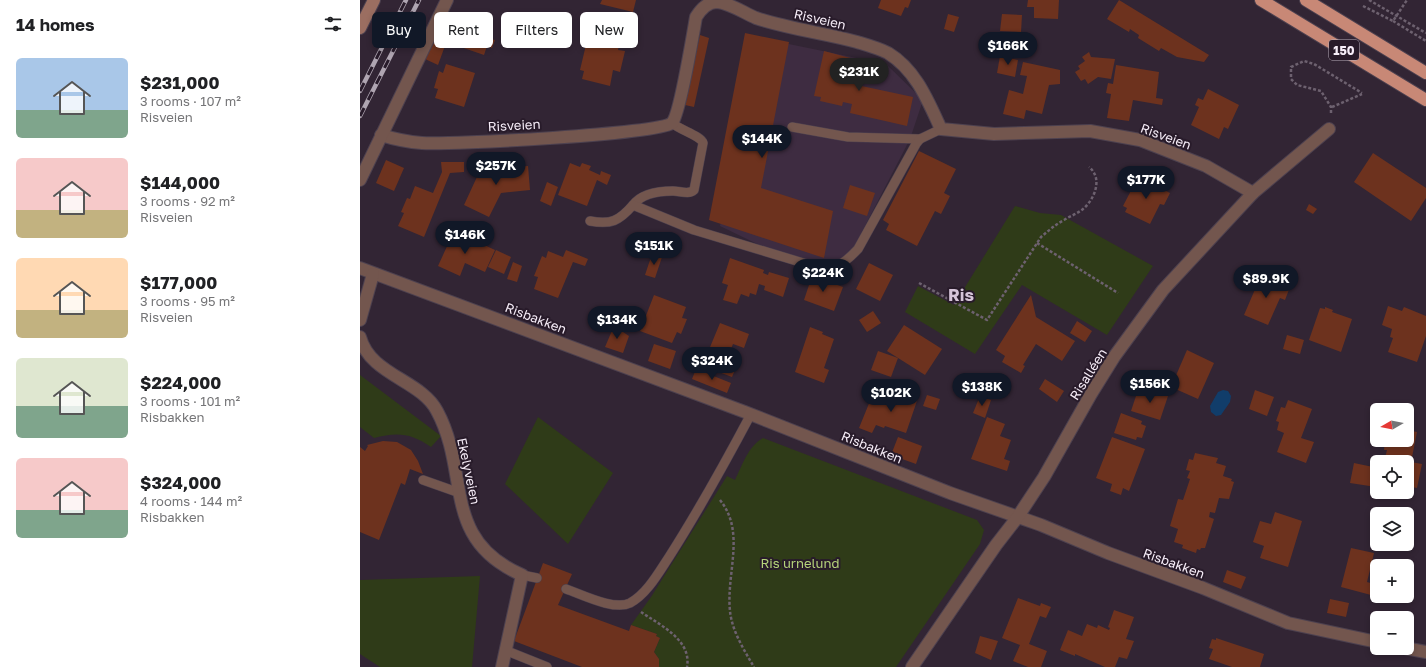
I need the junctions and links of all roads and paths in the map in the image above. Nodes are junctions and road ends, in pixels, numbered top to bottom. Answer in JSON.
{"nodes":[{"id":1,"x":374,"y":0,"type":"edge"},
{"id":2,"x":447,"y":0,"type":"edge"},
{"id":3,"x":1261,"y":0,"type":"edge"},
{"id":4,"x":1306,"y":0,"type":"edge"},
{"id":5,"x":1369,"y":0,"type":"edge"},
{"id":6,"x":1407,"y":0,"type":"edge"},
{"id":7,"x":1362,"y":6,"type":"dead end"},
{"id":8,"x":1397,"y":15,"type":"junction"},
{"id":9,"x":1393,"y":21,"type":"junction"},
{"id":10,"x":360,"y":28,"type":"edge"},
{"id":11,"x":1426,"y":33,"type":"edge"},
{"id":12,"x":1426,"y":41,"type":"edge"},
{"id":13,"x":1426,"y":73,"type":"edge"},
{"id":14,"x":1426,"y":100,"type":"edge"},
{"id":15,"x":1331,"y":107,"type":"junction"},
{"id":16,"x":672,"y":123,"type":"junction"},
{"id":17,"x":792,"y":127,"type":"dead end"},
{"id":18,"x":941,"y":129,"type":"junction"},
{"id":19,"x":1329,"y":129,"type":"joint"},
{"id":20,"x":381,"y":135,"type":"junction"},
{"id":21,"x":920,"y":139,"type":"junction"},
{"id":22,"x":1089,"y":167,"type":"dead end"},
{"id":23,"x":360,"y":180,"type":"edge"},
{"id":24,"x":1253,"y":193,"type":"junction"},
{"id":25,"x":633,"y":205,"type":"junction"},
{"id":26,"x":590,"y":221,"type":"dead end"},
{"id":27,"x":1037,"y":243,"type":"junction"},
{"id":28,"x":360,"y":268,"type":"edge"},
{"id":29,"x":374,"y":274,"type":"junction"},
{"id":30,"x":919,"y":283,"type":"dead end"},
{"id":31,"x":1118,"y":293,"type":"dead end"},
{"id":32,"x":360,"y":320,"type":"edge"},
{"id":33,"x":360,"y":337,"type":"edge"},
{"id":34,"x":751,"y":414,"type":"junction"},
{"id":35,"x":423,"y":480,"type":"dead end"},
{"id":36,"x":711,"y":488,"type":"junction"},
{"id":37,"x":457,"y":492,"type":"junction"},
{"id":38,"x":1017,"y":518,"type":"junction"},
{"id":39,"x":522,"y":575,"type":"junction"},
{"id":40,"x":537,"y":578,"type":"dead end"},
{"id":41,"x":566,"y":589,"type":"dead end"},
{"id":42,"x":630,"y":603,"type":"junction"},
{"id":43,"x":1370,"y":641,"type":"edge"},
{"id":44,"x":1414,"y":650,"type":"edge"},
{"id":45,"x":507,"y":651,"type":"junction"},
{"id":46,"x":1426,"y":652,"type":"edge"},
{"id":47,"x":502,"y":667,"type":"edge"},
{"id":48,"x":547,"y":667,"type":"edge"},
{"id":49,"x":687,"y":667,"type":"edge"},
{"id":50,"x":754,"y":667,"type":"edge"},
{"id":51,"x":912,"y":667,"type":"edge"}],
"edges":[{"from":1,"to":10,"type":"main road"},
{"from":2,"to":20,"type":"street"},
{"from":3,"to":14,"type":"highway","number":"150"},
{"from":4,"to":13,"type":"highway","number":"150"},
{"from":5,"to":8,"type":"path"},
{"from":6,"to":8,"type":"path"},
{"from":7,"to":9,"type":"path"},
{"from":8,"to":9,"type":"path"},
{"from":8,"to":11,"type":"path"},
{"from":9,"to":12,"type":"path"},
{"from":15,"to":15,"type":"path"},
{"from":15,"to":19,"type":"path"},
{"from":16,"to":18,"type":"street","name":"Risveien"},
{"from":16,"to":20,"type":"street","name":"Risveien"},
{"from":16,"to":25,"type":"lane"},
{"from":17,"to":21,"type":"lane"},
{"from":18,"to":21,"type":"lane"},
{"from":18,"to":24,"type":"street","name":"Risveien"},
{"from":19,"to":24,"type":"street","name":"Risalléen"},
{"from":20,"to":23,"type":"street"},
{"from":21,"to":25,"type":"lane"},
{"from":22,"to":27,"type":"path"},
{"from":24,"to":38,"type":"street","name":"Risalléen"},
{"from":25,"to":26,"type":"lane"},
{"from":27,"to":30,"type":"path"},
{"from":27,"to":31,"type":"path"},
{"from":28,"to":29,"type":"street","name":"Risbakken"},
{"from":29,"to":32,"type":"street"},
{"from":29,"to":34,"type":"street","name":"Risbakken"},
{"from":33,"to":37,"type":"street","name":"Ekelyveien"},
{"from":34,"to":36,"type":"lane"},
{"from":34,"to":38,"type":"street","name":"Risbakken"},
{"from":35,"to":37,"type":"lane"},
{"from":36,"to":42,"type":"lane"},
{"from":36,"to":50,"type":"path"},
{"from":37,"to":39,"type":"street","name":"Ekelyveien"},
{"from":38,"to":43,"type":"street","name":"Risbakken"},
{"from":38,"to":51,"type":"street","name":"Risalléen"},
{"from":39,"to":40,"type":"lane"},
{"from":39,"to":45,"type":"street"},
{"from":41,"to":42,"type":"lane"},
{"from":42,"to":49,"type":"path"},
{"from":44,"to":46,"type":"street"},
{"from":45,"to":47,"type":"street"},
{"from":45,"to":48,"type":"lane"}]}
